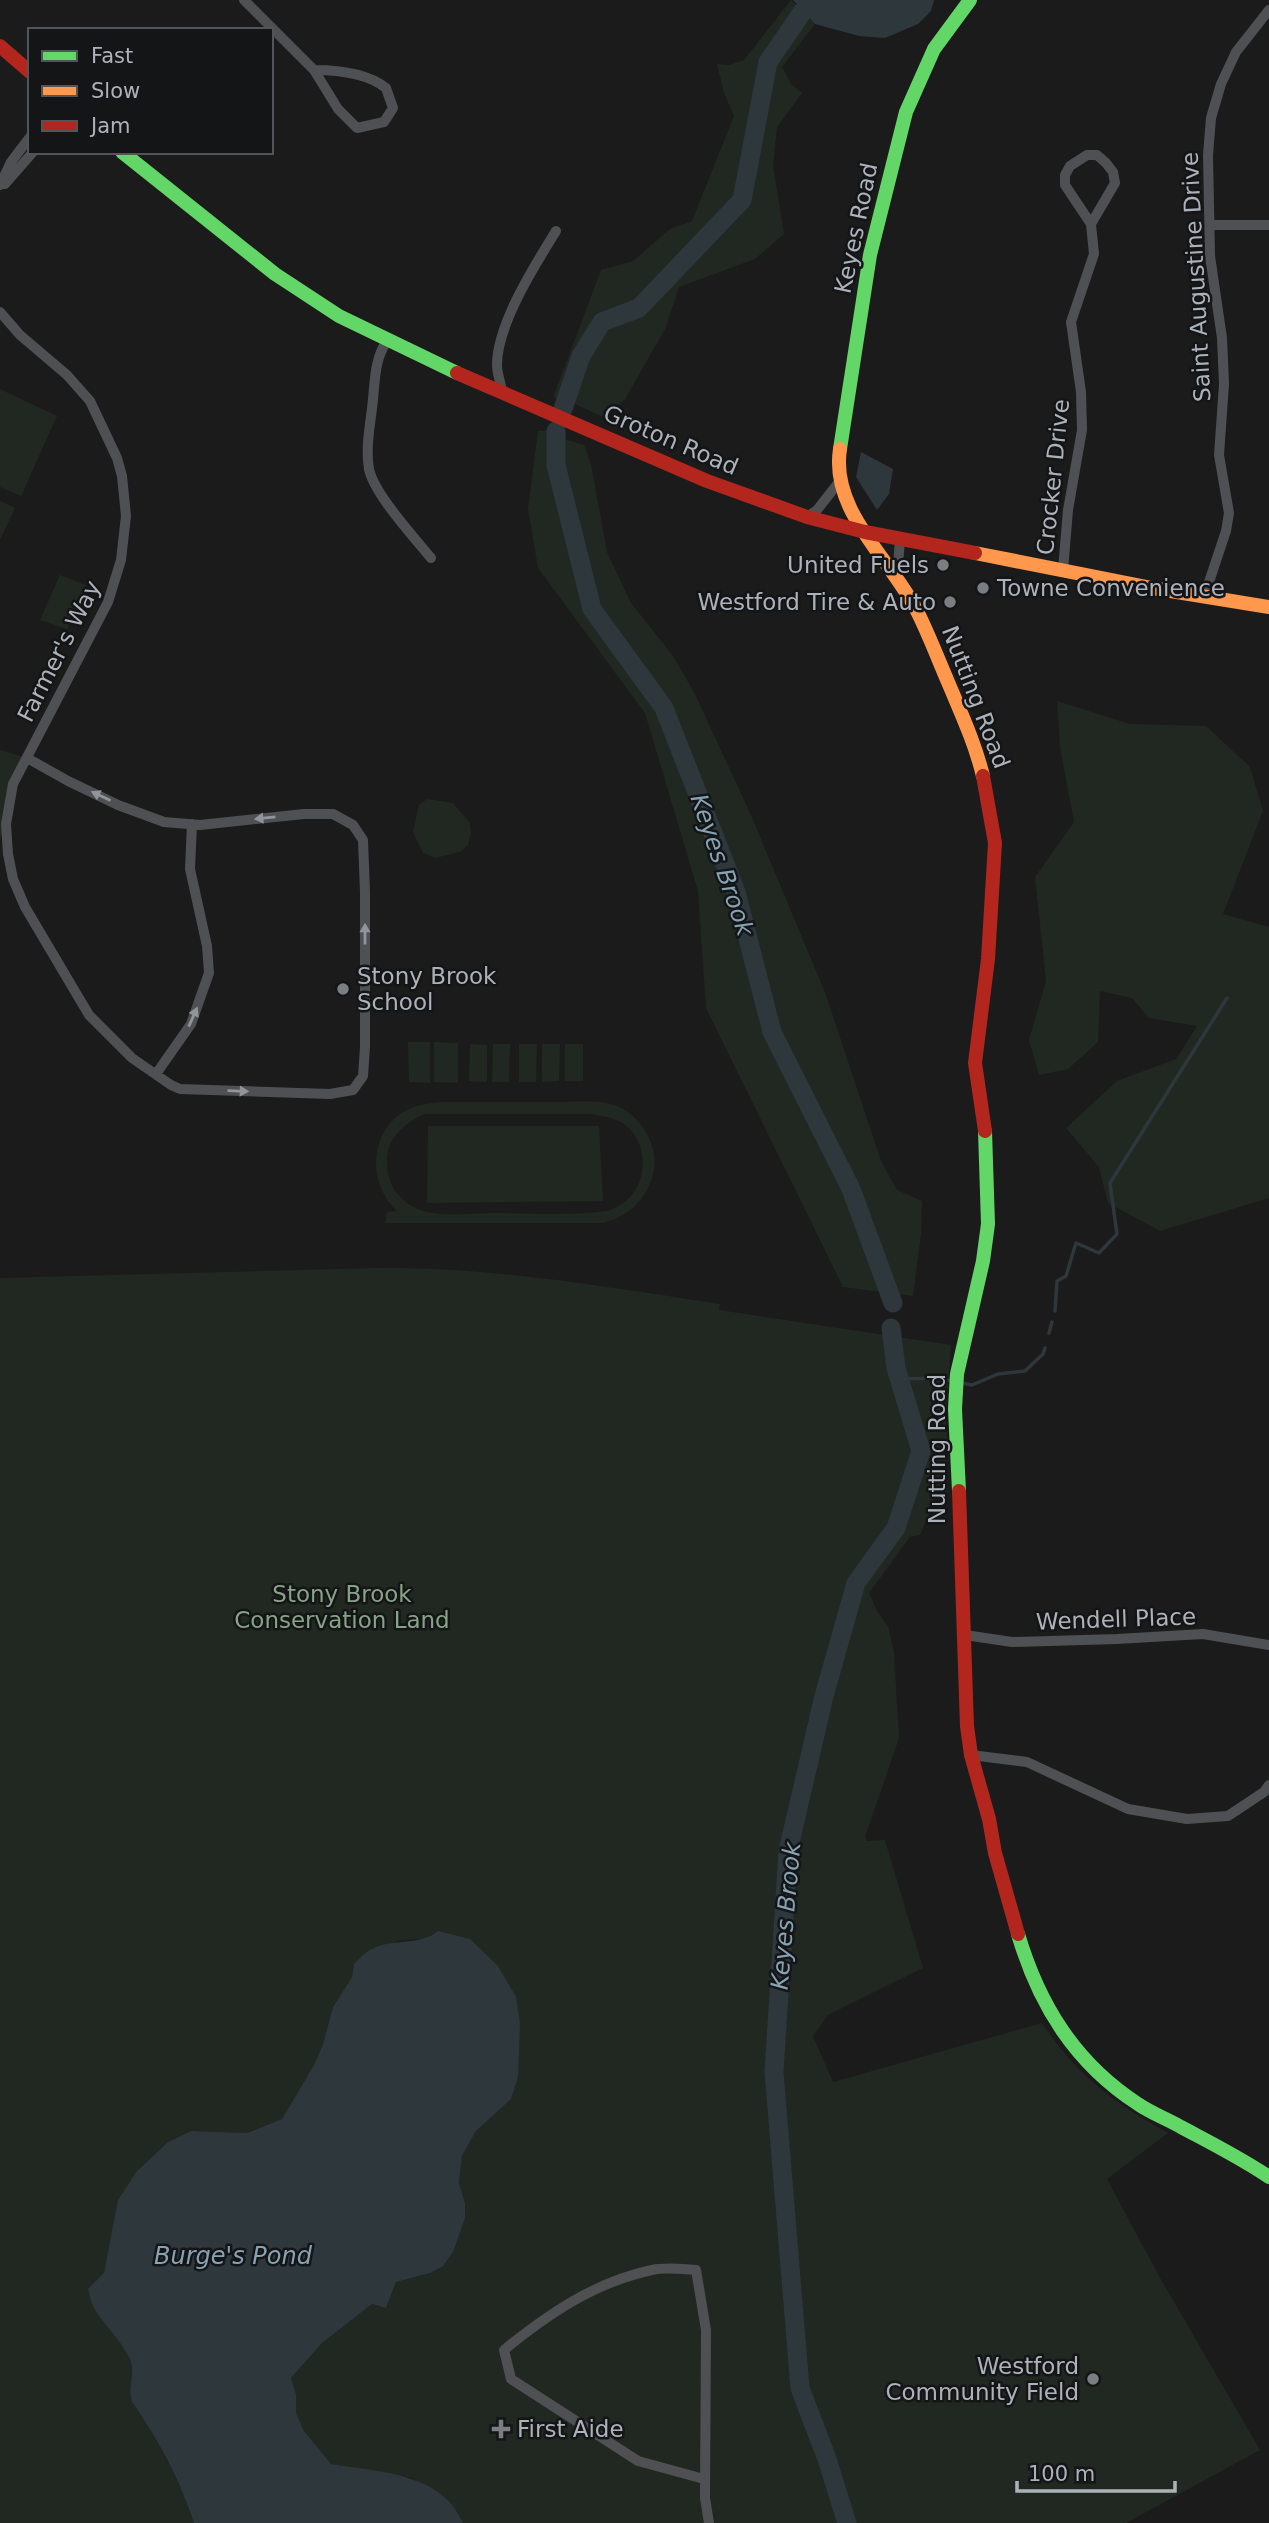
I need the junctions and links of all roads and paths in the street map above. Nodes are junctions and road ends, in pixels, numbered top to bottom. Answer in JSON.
{"nodes":[{"id":1,"x":244,"y":0,"type":"edge"},
{"id":2,"x":970,"y":0,"type":"edge"},
{"id":3,"x":1269,"y":10,"type":"edge"},
{"id":4,"x":272,"y":28,"type":"edge"},
{"id":5,"x":273,"y":29,"type":"edge"},
{"id":6,"x":0,"y":46,"type":"edge"},
{"id":7,"x":28,"y":70,"type":"edge"},
{"id":8,"x":314,"y":70,"type":"junction"},
{"id":9,"x":28,"y":140,"type":"edge"},
{"id":10,"x":31,"y":154,"type":"edge"},
{"id":11,"x":125,"y":154,"type":"edge"},
{"id":12,"x":0,"y":188,"type":"edge"},
{"id":13,"x":1091,"y":225,"type":"junction"},
{"id":14,"x":1210,"y":225,"type":"junction"},
{"id":15,"x":1269,"y":225,"type":"edge"},
{"id":16,"x":556,"y":231,"type":"dead end"},
{"id":17,"x":0,"y":312,"type":"edge"},
{"id":18,"x":387,"y":341,"type":"junction"},
{"id":19,"x":502,"y":392,"type":"junction"},
{"id":20,"x":839,"y":482,"type":"junction"},
{"id":21,"x":807,"y":517,"type":"junction"},
{"id":22,"x":865,"y":532,"type":"junction"},
{"id":23,"x":901,"y":540,"type":"junction"},
{"id":24,"x":431,"y":558,"type":"dead end"},
{"id":25,"x":1063,"y":570,"type":"junction"},
{"id":26,"x":897,"y":577,"type":"junction"},
{"id":27,"x":1204,"y":597,"type":"junction"},
{"id":28,"x":1269,"y":607,"type":"edge"},
{"id":29,"x":27,"y":758,"type":"junction"},
{"id":30,"x":192,"y":824,"type":"junction"},
{"id":31,"x":156,"y":1074,"type":"junction"},
{"id":32,"x":965,"y":1635,"type":"junction"},
{"id":33,"x":1269,"y":1645,"type":"edge"},
{"id":34,"x":971,"y":1755,"type":"junction"},
{"id":35,"x":1269,"y":1785,"type":"edge"},
{"id":36,"x":1269,"y":2177,"type":"edge"},
{"id":37,"x":704,"y":2479,"type":"junction"},
{"id":38,"x":709,"y":2523,"type":"edge"}],
"edges":[{"from":1,"to":4,"type":"street"},
{"from":2,"to":20,"type":"street","name":"Keyes Road"},
{"from":3,"to":14,"type":"street","name":"Saint Augustine Drive"},
{"from":5,"to":8,"type":"street"},
{"from":6,"to":7,"type":"street"},
{"from":8,"to":8,"type":"street"},
{"from":9,"to":12,"type":"street"},
{"from":10,"to":12,"type":"street"},
{"from":11,"to":18,"type":"street","name":"Groton Road"},
{"from":13,"to":13,"type":"street"},
{"from":13,"to":25,"type":"street","name":"Crocker Drive"},
{"from":14,"to":15,"type":"street"},
{"from":14,"to":27,"type":"street","name":"Saint Augustine Drive"},
{"from":16,"to":19,"type":"street"},
{"from":17,"to":29,"type":"street","name":"Farmer's Way"},
{"from":18,"to":19,"type":"street","name":"Groton Road"},
{"from":18,"to":24,"type":"street"},
{"from":19,"to":21,"type":"street","name":"Groton Road"},
{"from":20,"to":21,"type":"street"},
{"from":20,"to":22,"type":"street","name":"Keyes Road"},
{"from":21,"to":22,"type":"street","name":"Groton Road"},
{"from":22,"to":23,"type":"street","name":"Groton Road"},
{"from":22,"to":26,"type":"street","name":"Nutting Road"},
{"from":23,"to":25,"type":"street","name":"Groton Road"},
{"from":23,"to":26,"type":"street"},
{"from":25,"to":27,"type":"street","name":"Groton Road"},
{"from":26,"to":32,"type":"street","name":"Nutting Road"},
{"from":27,"to":28,"type":"street","name":"Groton Road"},
{"from":30,"to":29,"type":"street","one_way":true},
{"from":29,"to":31,"type":"street","name":"Farmer's Way"},
{"from":31,"to":30,"type":"street","one_way":true},
{"from":31,"to":30,"type":"street","name":"Farmer's Way","one_way":true},
{"from":32,"to":33,"type":"street","name":"Wendell Place"},
{"from":32,"to":34,"type":"street","name":"Nutting Road"},
{"from":34,"to":35,"type":"street"},
{"from":34,"to":36,"type":"street","name":"Nutting Road"},
{"from":37,"to":37,"type":"street"},
{"from":37,"to":38,"type":"street"}]}
